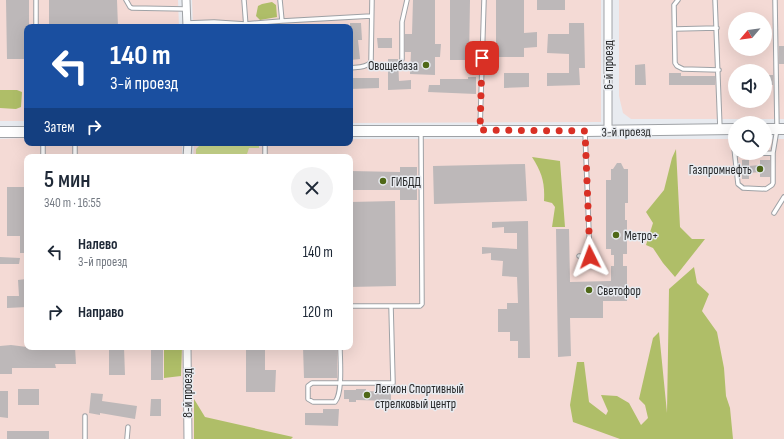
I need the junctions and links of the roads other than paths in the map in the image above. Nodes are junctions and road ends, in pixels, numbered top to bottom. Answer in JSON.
{"nodes":[{"id":1,"x":36,"y":0,"type":"edge"},
{"id":2,"x":126,"y":0,"type":"edge"},
{"id":3,"x":186,"y":0,"type":"edge"},
{"id":4,"x":244,"y":0,"type":"edge"},
{"id":5,"x":280,"y":0,"type":"edge"},
{"id":6,"x":372,"y":0,"type":"edge"},
{"id":7,"x":407,"y":0,"type":"edge"},
{"id":8,"x":484,"y":0,"type":"edge"},
{"id":9,"x":608,"y":0,"type":"edge"},
{"id":10,"x":678,"y":0,"type":"edge"},
{"id":11,"x":715,"y":0,"type":"edge"},
{"id":12,"x":774,"y":0,"type":"edge"},
{"id":13,"x":186,"y":9,"type":"junction"},
{"id":14,"x":371,"y":16,"type":"junction"},
{"id":15,"x":282,"y":21,"type":"junction"},
{"id":16,"x":36,"y":24,"type":"edge"},
{"id":17,"x":187,"y":24,"type":"edge"},
{"id":18,"x":196,"y":24,"type":"edge"},
{"id":19,"x":235,"y":24,"type":"edge"},
{"id":20,"x":246,"y":24,"type":"edge"},
{"id":21,"x":255,"y":24,"type":"edge"},
{"id":22,"x":716,"y":28,"type":"junction"},
{"id":23,"x":675,"y":29,"type":"junction"},
{"id":24,"x":402,"y":59,"type":"dead end"},
{"id":25,"x":353,"y":68,"type":"edge"},
{"id":26,"x":718,"y":70,"type":"junction"},
{"id":27,"x":728,"y":129,"type":"edge"},
{"id":28,"x":781,"y":129,"type":"edge"},
{"id":29,"x":421,"y":130,"type":"junction"},
{"id":30,"x":480,"y":130,"type":"junction"},
{"id":31,"x":720,"y":130,"type":"junction"},
{"id":32,"x":353,"y":131,"type":"edge"},
{"id":33,"x":585,"y":131,"type":"junction"},
{"id":34,"x":608,"y":131,"type":"junction"},
{"id":35,"x":0,"y":132,"type":"edge"},
{"id":36,"x":24,"y":132,"type":"edge"},
{"id":37,"x":773,"y":153,"type":"joint"},
{"id":38,"x":736,"y":160,"type":"edge"},
{"id":39,"x":784,"y":197,"type":"edge"},
{"id":40,"x":774,"y":213,"type":"dead end"},
{"id":41,"x":579,"y":256,"type":"dead end"},
{"id":42,"x":353,"y":306,"type":"edge"},
{"id":43,"x":391,"y":306,"type":"junction"},
{"id":44,"x":187,"y":350,"type":"edge"},
{"id":45,"x":340,"y":350,"type":"edge"},
{"id":46,"x":340,"y":383,"type":"junction"},
{"id":47,"x":85,"y":416,"type":"dead end"},
{"id":48,"x":128,"y":427,"type":"dead end"},
{"id":49,"x":86,"y":439,"type":"edge"},
{"id":50,"x":127,"y":439,"type":"edge"},
{"id":51,"x":188,"y":439,"type":"edge"}],
"edges":[{"from":1,"to":16,"type":"lane"},
{"from":2,"to":13,"type":"lane"},
{"from":3,"to":13,"type":"street"},
{"from":4,"to":20,"type":"lane"},
{"from":5,"to":15,"type":"lane"},
{"from":6,"to":14,"type":"lane"},
{"from":7,"to":24,"type":"lane"},
{"from":8,"to":30,"type":"lane"},
{"from":9,"to":34,"type":"street","name":"6-й проезд"},
{"from":10,"to":23,"type":"lane"},
{"from":11,"to":22,"type":"lane"},
{"from":12,"to":28,"type":"lane"},
{"from":13,"to":17,"type":"street"},
{"from":14,"to":15,"type":"lane"},
{"from":14,"to":25,"type":"lane"},
{"from":15,"to":21,"type":"lane"},
{"from":18,"to":19,"type":"lane"},
{"from":22,"to":23,"type":"lane"},
{"from":22,"to":26,"type":"lane"},
{"from":23,"to":26,"type":"lane"},
{"from":26,"to":31,"type":"lane"},
{"from":27,"to":31,"type":"street","name":"3-й проезд"},
{"from":28,"to":37,"type":"lane"},
{"from":29,"to":30,"type":"street","name":"3-й проезд"},
{"from":29,"to":32,"type":"street","name":"3-й проезд"},
{"from":29,"to":43,"type":"lane"},
{"from":30,"to":33,"type":"street","name":"3-й проезд"},
{"from":31,"to":34,"type":"street","name":"3-й проезд"},
{"from":33,"to":34,"type":"street","name":"3-й проезд"},
{"from":33,"to":41,"type":"lane"},
{"from":35,"to":36,"type":"street"},
{"from":37,"to":38,"type":"lane"},
{"from":39,"to":40,"type":"lane"},
{"from":42,"to":43,"type":"lane"},
{"from":43,"to":46,"type":"lane"},
{"from":44,"to":51,"type":"street","name":"8-й проезд"},
{"from":45,"to":46,"type":"lane"},
{"from":46,"to":46,"type":"lane"},
{"from":47,"to":49,"type":"lane"},
{"from":48,"to":50,"type":"lane"}]}
